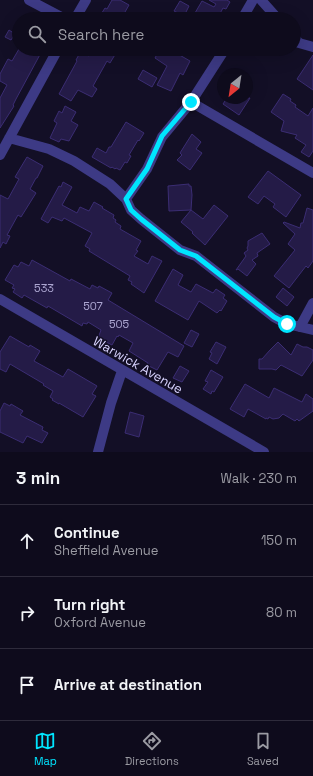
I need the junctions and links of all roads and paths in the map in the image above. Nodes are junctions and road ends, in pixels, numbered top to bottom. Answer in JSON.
{"nodes":[{"id":1,"x":29,"y":0,"type":"edge"},
{"id":2,"x":86,"y":0,"type":"edge"},
{"id":3,"x":253,"y":0,"type":"edge"},
{"id":4,"x":261,"y":0,"type":"edge"},
{"id":5,"x":52,"y":12,"type":"edge"},
{"id":6,"x":79,"y":12,"type":"edge"},
{"id":7,"x":246,"y":12,"type":"edge"},
{"id":8,"x":272,"y":12,"type":"edge"},
{"id":9,"x":301,"y":44,"type":"edge"},
{"id":10,"x":313,"y":47,"type":"edge"},
{"id":11,"x":54,"y":56,"type":"edge"},
{"id":12,"x":221,"y":56,"type":"edge"},
{"id":13,"x":191,"y":102,"type":"junction"},
{"id":14,"x":10,"y":138,"type":"junction"},
{"id":15,"x":0,"y":156,"type":"edge"},
{"id":16,"x":313,"y":173,"type":"edge"},
{"id":17,"x":126,"y":199,"type":"junction"},
{"id":18,"x":0,"y":299,"type":"edge"},
{"id":19,"x":313,"y":303,"type":"edge"},
{"id":20,"x":300,"y":327,"type":"junction"},
{"id":21,"x":313,"y":330,"type":"edge"},
{"id":22,"x":122,"y":370,"type":"junction"},
{"id":23,"x":98,"y":452,"type":"edge"},
{"id":24,"x":264,"y":452,"type":"edge"}],
"edges":[{"from":1,"to":5,"type":"street"},
{"from":2,"to":6,"type":"street"},
{"from":3,"to":7,"type":"street"},
{"from":4,"to":8,"type":"street"},
{"from":9,"to":10,"type":"street"},
{"from":11,"to":14,"type":"street"},
{"from":12,"to":13,"type":"street"},
{"from":13,"to":16,"type":"street"},
{"from":13,"to":17,"type":"street"},
{"from":14,"to":15,"type":"street"},
{"from":14,"to":17,"type":"street"},
{"from":17,"to":20,"type":"street"},
{"from":18,"to":22,"type":"street","name":"Warwick Avenue"},
{"from":19,"to":20,"type":"street"},
{"from":20,"to":21,"type":"street"},
{"from":22,"to":23,"type":"street"},
{"from":22,"to":24,"type":"street","name":"Warwick Avenue"}]}
